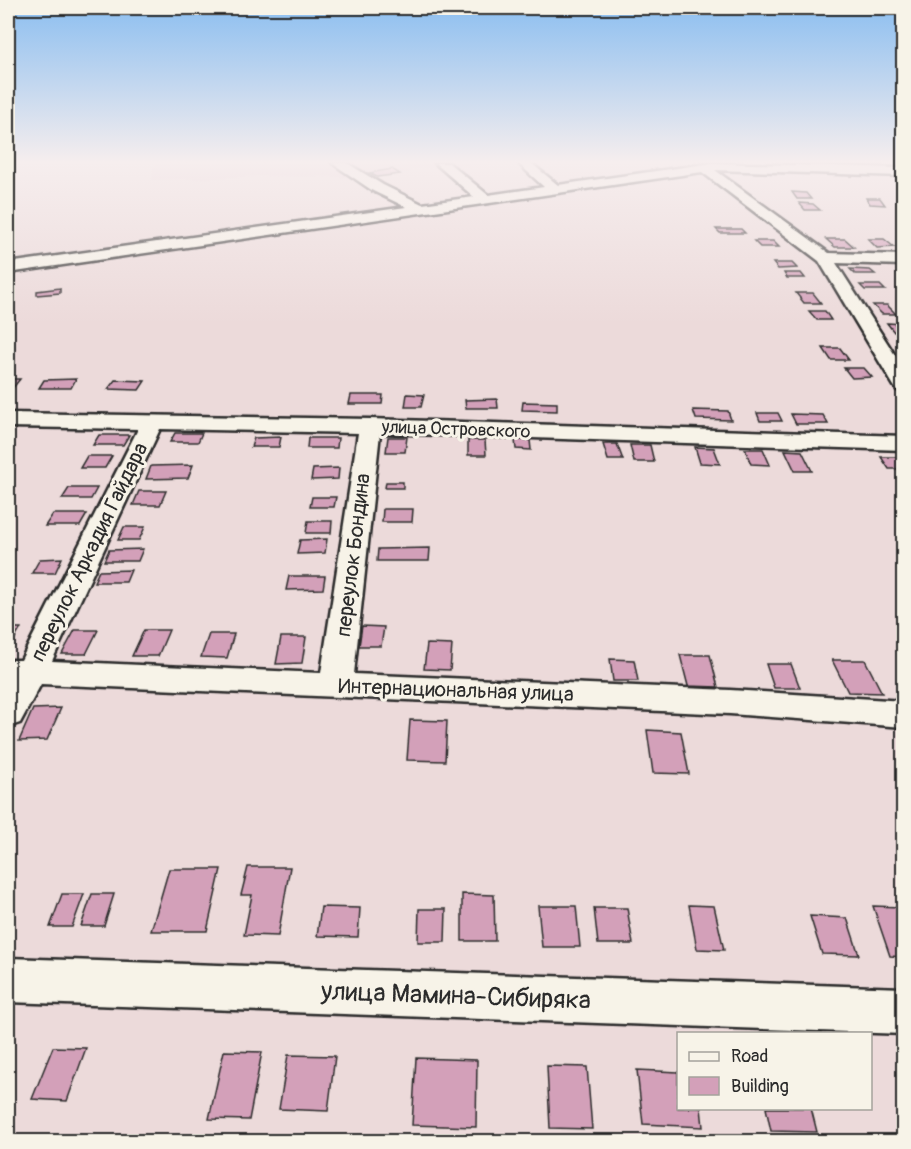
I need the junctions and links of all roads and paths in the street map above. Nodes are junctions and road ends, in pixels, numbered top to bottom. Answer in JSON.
{"nodes":[{"id":1,"x":360,"y":217,"type":"edge"},
{"id":2,"x":768,"y":217,"type":"edge"},
{"id":3,"x":825,"y":258,"type":"junction"},
{"id":4,"x":903,"y":260,"type":"edge"},
{"id":5,"x":8,"y":268,"type":"edge"},
{"id":6,"x":903,"y":386,"type":"edge"},
{"id":7,"x":8,"y":420,"type":"edge"},
{"id":8,"x":153,"y":421,"type":"junction"},
{"id":9,"x":369,"y":426,"type":"junction"},
{"id":10,"x":903,"y":443,"type":"edge"},
{"id":11,"x":19,"y":672,"type":"edge"},
{"id":12,"x":336,"y":685,"type":"junction"},
{"id":13,"x":8,"y":714,"type":"edge"},
{"id":14,"x":903,"y":714,"type":"edge"},
{"id":15,"x":8,"y":980,"type":"edge"},
{"id":16,"x":903,"y":1011,"type":"edge"}],
"edges":[{"from":1,"to":5,"type":"street"},
{"from":2,"to":3,"type":"street"},
{"from":3,"to":4,"type":"street"},
{"from":3,"to":6,"type":"street"},
{"from":7,"to":8,"type":"street","name":"улица Островского"},
{"from":8,"to":9,"type":"street","name":"улица Островского"},
{"from":8,"to":11,"type":"street","name":"переулок Аркадия Гайдара"},
{"from":9,"to":10,"type":"street","name":"улица Островского"},
{"from":9,"to":12,"type":"street","name":"переулок Бондина"},
{"from":11,"to":12,"type":"street","name":"Интернациональная улица"},
{"from":11,"to":13,"type":"street","name":"переулок Аркадия Гайдара"},
{"from":12,"to":14,"type":"street","name":"Интернациональная улица"},
{"from":15,"to":16,"type":"street","name":"улица Мамина-Сибиряка"}]}
